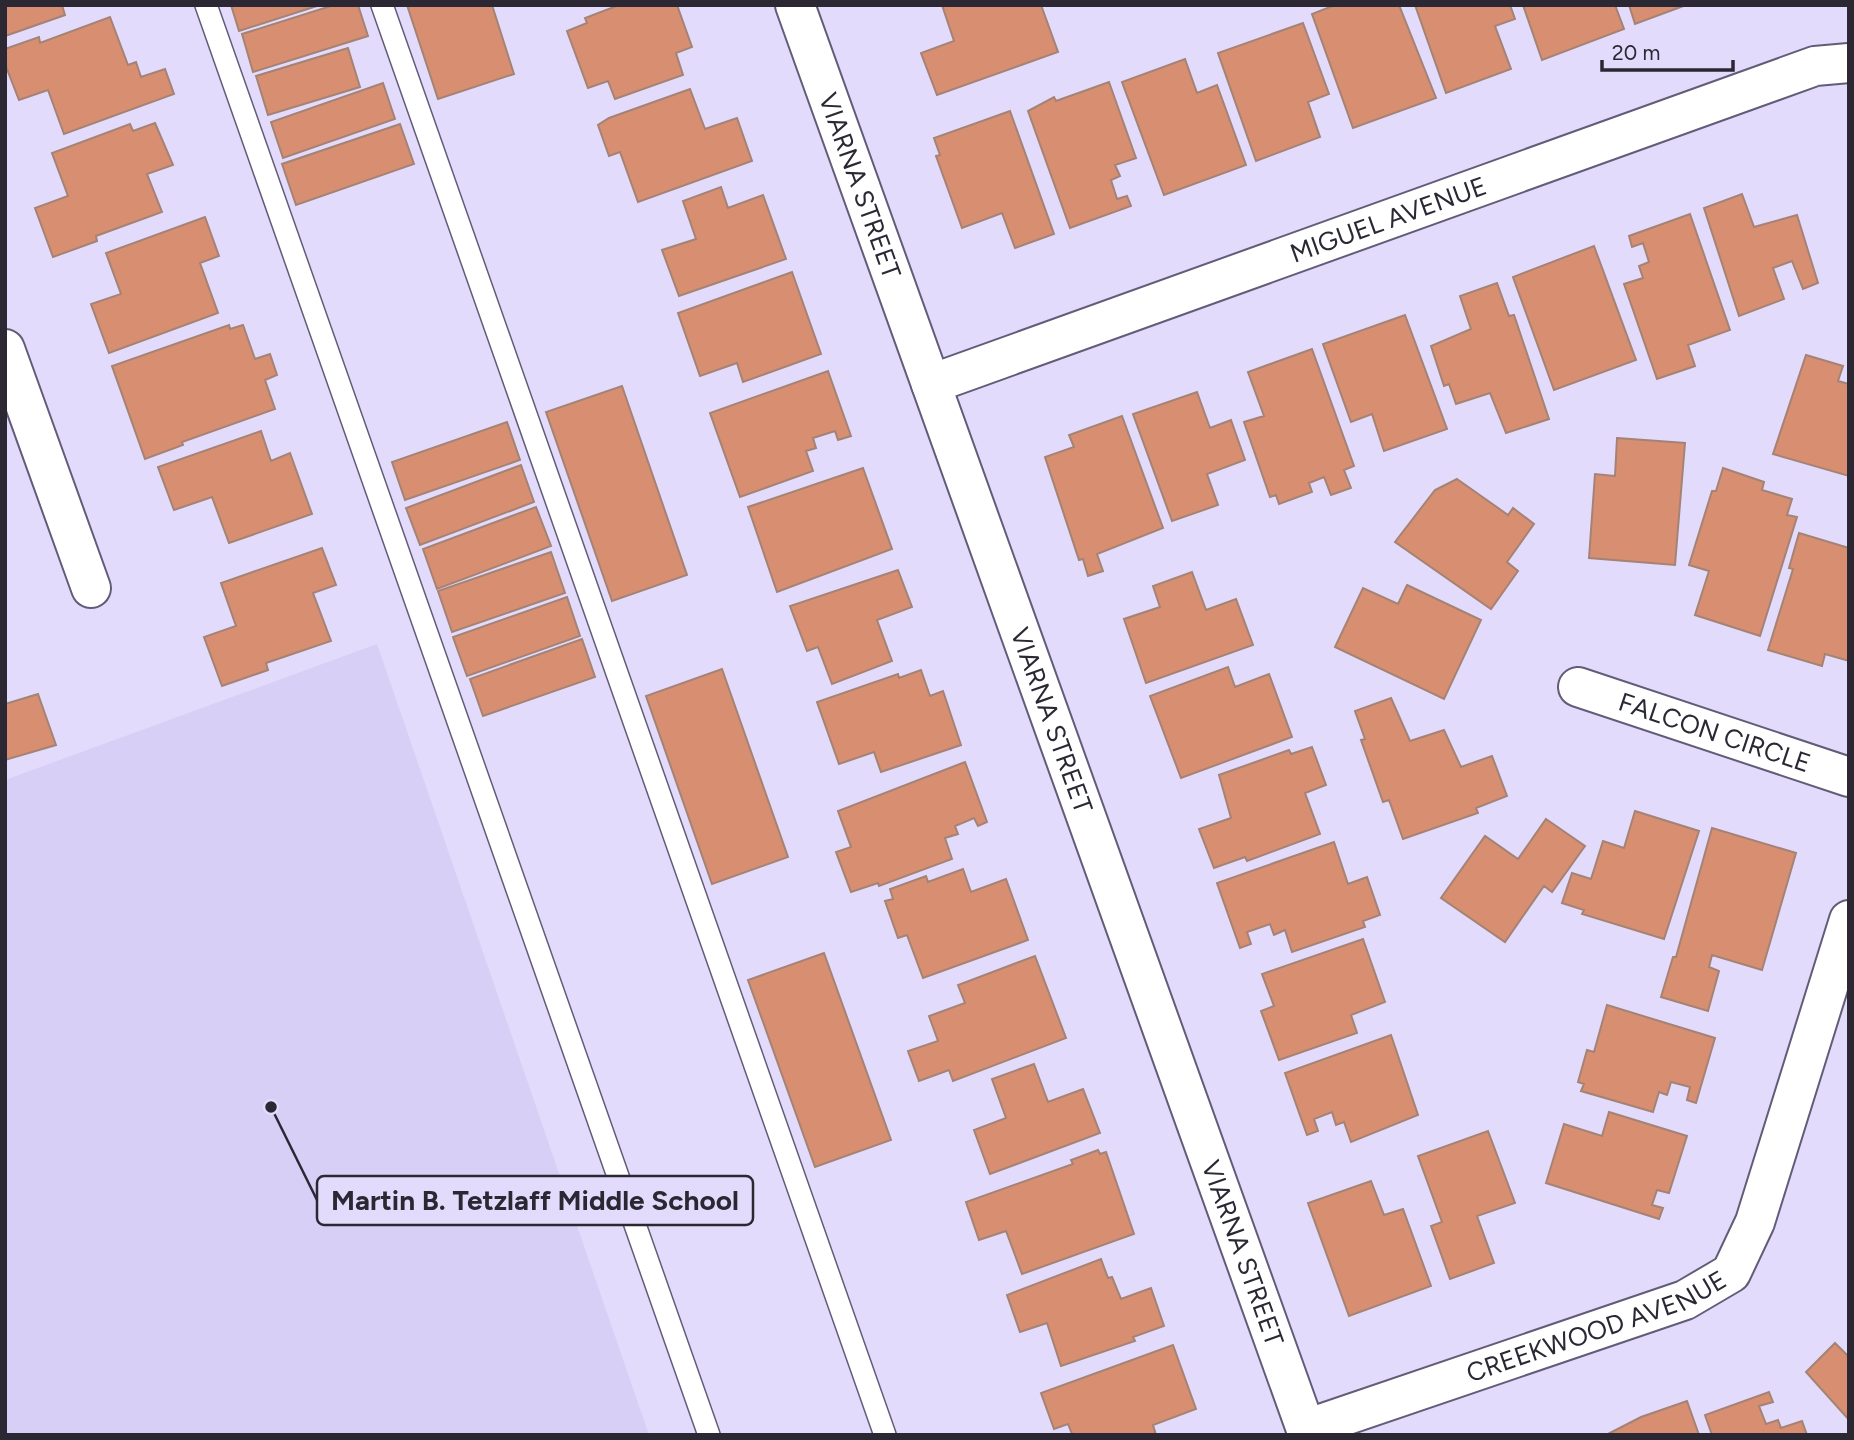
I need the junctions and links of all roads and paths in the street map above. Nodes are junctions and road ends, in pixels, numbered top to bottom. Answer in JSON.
{"nodes":[{"id":1,"x":206,"y":5,"type":"edge"},
{"id":2,"x":382,"y":5,"type":"edge"},
{"id":3,"x":795,"y":5,"type":"edge"},
{"id":4,"x":1849,"y":63,"type":"edge"},
{"id":5,"x":5,"y":349,"type":"edge"},
{"id":6,"x":931,"y":384,"type":"junction"},
{"id":7,"x":91,"y":588,"type":"dead end"},
{"id":8,"x":1578,"y":687,"type":"dead end"},
{"id":9,"x":1849,"y":778,"type":"edge"},
{"id":10,"x":1849,"y":920,"type":"edge"},
{"id":11,"x":1307,"y":1432,"type":"edge"},
{"id":12,"x":709,"y":1435,"type":"edge"},
{"id":13,"x":885,"y":1435,"type":"edge"}],
"edges":[{"from":1,"to":12,"type":"lane"},
{"from":2,"to":13,"type":"lane"},
{"from":3,"to":6,"type":"street","name":"VIARNA STREET"},
{"from":4,"to":6,"type":"street","name":"MIGUEL AVENUE"},
{"from":5,"to":7,"type":"street"},
{"from":6,"to":11,"type":"street","name":"VIARNA STREET"},
{"from":8,"to":9,"type":"street","name":"FALCON CIRCLE"},
{"from":10,"to":11,"type":"street","name":"CREEKWOOD AVENUE"}]}
